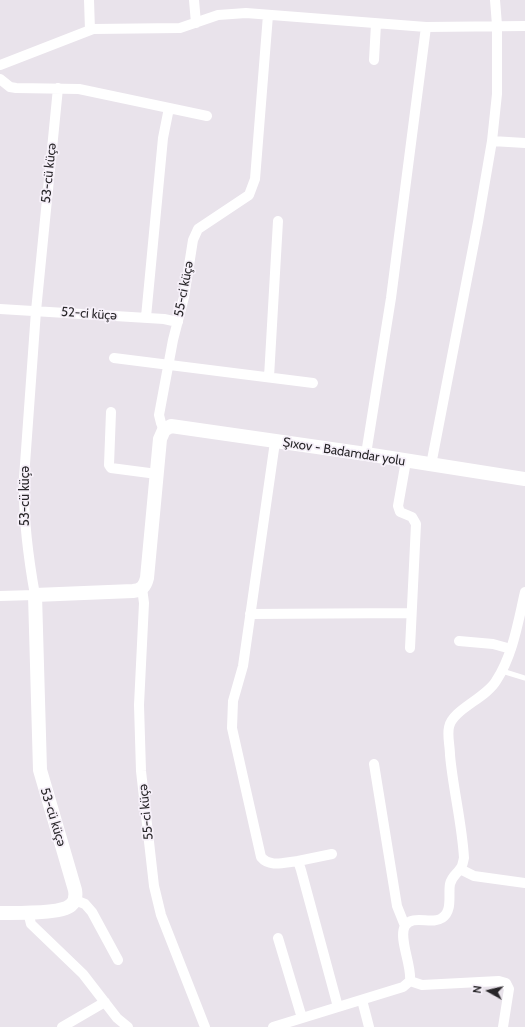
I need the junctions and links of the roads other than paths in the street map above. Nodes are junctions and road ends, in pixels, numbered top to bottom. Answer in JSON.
{"nodes":[{"id":1,"x":89,"y":0,"type":"edge"},
{"id":2,"x":194,"y":0,"type":"edge"},
{"id":3,"x":495,"y":0,"type":"edge"},
{"id":4,"x":268,"y":15,"type":"junction"},
{"id":5,"x":196,"y":23,"type":"junction"},
{"id":6,"x":376,"y":24,"type":"junction"},
{"id":7,"x":497,"y":25,"type":"junction"},
{"id":8,"x":525,"y":26,"type":"edge"},
{"id":9,"x":426,"y":27,"type":"junction"},
{"id":10,"x":90,"y":30,"type":"junction"},
{"id":11,"x":374,"y":60,"type":"dead end"},
{"id":12,"x":0,"y":65,"type":"edge"},
{"id":13,"x":0,"y":79,"type":"edge"},
{"id":14,"x":58,"y":88,"type":"junction"},
{"id":15,"x":169,"y":108,"type":"junction"},
{"id":16,"x":207,"y":116,"type":"dead end"},
{"id":17,"x":492,"y":140,"type":"junction"},
{"id":18,"x":525,"y":143,"type":"edge"},
{"id":19,"x":278,"y":221,"type":"dead end"},
{"id":20,"x":0,"y":309,"type":"edge"},
{"id":21,"x":36,"y":311,"type":"junction"},
{"id":22,"x":146,"y":317,"type":"junction"},
{"id":23,"x":178,"y":322,"type":"junction"},
{"id":24,"x":114,"y":358,"type":"dead end"},
{"id":25,"x":168,"y":364,"type":"junction"},
{"id":26,"x":269,"y":377,"type":"junction"},
{"id":27,"x":313,"y":383,"type":"dead end"},
{"id":28,"x":111,"y":412,"type":"dead end"},
{"id":29,"x":164,"y":430,"type":"junction"},
{"id":30,"x":275,"y":442,"type":"junction"},
{"id":31,"x":366,"y":454,"type":"junction"},
{"id":32,"x":406,"y":461,"type":"junction"},
{"id":33,"x":431,"y":465,"type":"junction"},
{"id":34,"x":157,"y":474,"type":"junction"},
{"id":35,"x":525,"y":479,"type":"edge"},
{"id":36,"x":142,"y":588,"type":"junction"},
{"id":37,"x":525,"y":592,"type":"edge"},
{"id":38,"x":35,"y":595,"type":"junction"},
{"id":39,"x":0,"y":596,"type":"edge"},
{"id":40,"x":411,"y":613,"type":"junction"},
{"id":41,"x":250,"y":614,"type":"junction"},
{"id":42,"x":459,"y":641,"type":"dead end"},
{"id":43,"x":410,"y":648,"type":"dead end"},
{"id":44,"x":511,"y":649,"type":"junction"},
{"id":45,"x":502,"y":671,"type":"junction"},
{"id":46,"x":525,"y":678,"type":"edge"},
{"id":47,"x":374,"y":764,"type":"dead end"},
{"id":48,"x":332,"y":854,"type":"dead end"},
{"id":49,"x":298,"y":861,"type":"junction"},
{"id":50,"x":460,"y":869,"type":"junction"},
{"id":51,"x":525,"y":883,"type":"edge"},
{"id":52,"x":75,"y":900,"type":"junction"},
{"id":53,"x":28,"y":912,"type":"junction"},
{"id":54,"x":0,"y":913,"type":"edge"},
{"id":55,"x":405,"y":926,"type":"junction"},
{"id":56,"x":278,"y":938,"type":"dead end"},
{"id":57,"x":118,"y":960,"type":"dead end"},
{"id":58,"x":410,"y":981,"type":"junction"},
{"id":59,"x":362,"y":1000,"type":"junction"},
{"id":60,"x":105,"y":1002,"type":"junction"},
{"id":61,"x":338,"y":1007,"type":"junction"},
{"id":62,"x":302,"y":1018,"type":"junction"},
{"id":63,"x":62,"y":1027,"type":"edge"},
{"id":64,"x":128,"y":1027,"type":"edge"},
{"id":65,"x":205,"y":1027,"type":"edge"},
{"id":66,"x":273,"y":1027,"type":"edge"},
{"id":67,"x":369,"y":1027,"type":"edge"},
{"id":68,"x":503,"y":1027,"type":"edge"}],
"edges":[{"from":1,"to":10,"type":"street"},
{"from":2,"to":5,"type":"street"},
{"from":3,"to":7,"type":"street"},
{"from":4,"to":5,"type":"street"},
{"from":4,"to":6,"type":"street"},
{"from":4,"to":23,"type":"street","name":"55-ci küçə"},
{"from":5,"to":10,"type":"street"},
{"from":6,"to":9,"type":"street"},
{"from":6,"to":11,"type":"street"},
{"from":7,"to":8,"type":"street"},
{"from":7,"to":9,"type":"street"},
{"from":7,"to":17,"type":"street"},
{"from":9,"to":31,"type":"street"},
{"from":10,"to":12,"type":"street"},
{"from":13,"to":14,"type":"street"},
{"from":14,"to":15,"type":"street"},
{"from":14,"to":21,"type":"street","name":"53-cü küçə"},
{"from":15,"to":16,"type":"street"},
{"from":15,"to":22,"type":"street"},
{"from":17,"to":18,"type":"street"},
{"from":17,"to":33,"type":"street"},
{"from":19,"to":26,"type":"street"},
{"from":20,"to":21,"type":"street","name":"52-ci küçə"},
{"from":21,"to":22,"type":"street","name":"52-ci küçə"},
{"from":21,"to":38,"type":"street","name":"53-cü küçə"},
{"from":22,"to":23,"type":"street","name":"52-ci küçə"},
{"from":23,"to":25,"type":"street","name":"55-ci küçə"},
{"from":24,"to":25,"type":"street"},
{"from":25,"to":26,"type":"street"},
{"from":25,"to":29,"type":"street","name":"55-ci küçə"},
{"from":26,"to":27,"type":"street"},
{"from":28,"to":34,"type":"street"},
{"from":29,"to":30,"type":"street","name":"Şıxov - Badamdar yolu"},
{"from":29,"to":34,"type":"street","name":"55-ci küçə"},
{"from":30,"to":31,"type":"street","name":"Şıxov - Badamdar yolu"},
{"from":30,"to":41,"type":"street"},
{"from":31,"to":32,"type":"street","name":"Şıxov - Badamdar yolu"},
{"from":32,"to":33,"type":"street","name":"Şıxov - Badamdar yolu"},
{"from":32,"to":40,"type":"street"},
{"from":33,"to":35,"type":"street","name":"Şıxov - Badamdar yolu"},
{"from":34,"to":36,"type":"street","name":"55-ci küçə"},
{"from":36,"to":38,"type":"street"},
{"from":36,"to":65,"type":"street","name":"55-ci küçə"},
{"from":37,"to":44,"type":"street"},
{"from":38,"to":39,"type":"street"},
{"from":38,"to":52,"type":"street","name":"53-cü küçə"},
{"from":40,"to":41,"type":"street"},
{"from":40,"to":43,"type":"street"},
{"from":41,"to":49,"type":"street"},
{"from":42,"to":44,"type":"street"},
{"from":44,"to":45,"type":"street"},
{"from":45,"to":46,"type":"lane"},
{"from":45,"to":50,"type":"street"},
{"from":47,"to":55,"type":"street"},
{"from":48,"to":49,"type":"street"},
{"from":49,"to":61,"type":"street"},
{"from":50,"to":51,"type":"street"},
{"from":50,"to":55,"type":"street"},
{"from":52,"to":53,"type":"street"},
{"from":52,"to":57,"type":"street"},
{"from":53,"to":54,"type":"street"},
{"from":53,"to":60,"type":"street"},
{"from":55,"to":58,"type":"street"},
{"from":56,"to":62,"type":"street"},
{"from":58,"to":59,"type":"street"},
{"from":58,"to":68,"type":"street"},
{"from":59,"to":61,"type":"street"},
{"from":59,"to":67,"type":"street"},
{"from":60,"to":63,"type":"street"},
{"from":60,"to":64,"type":"street"},
{"from":61,"to":62,"type":"street"},
{"from":62,"to":66,"type":"street"}]}
